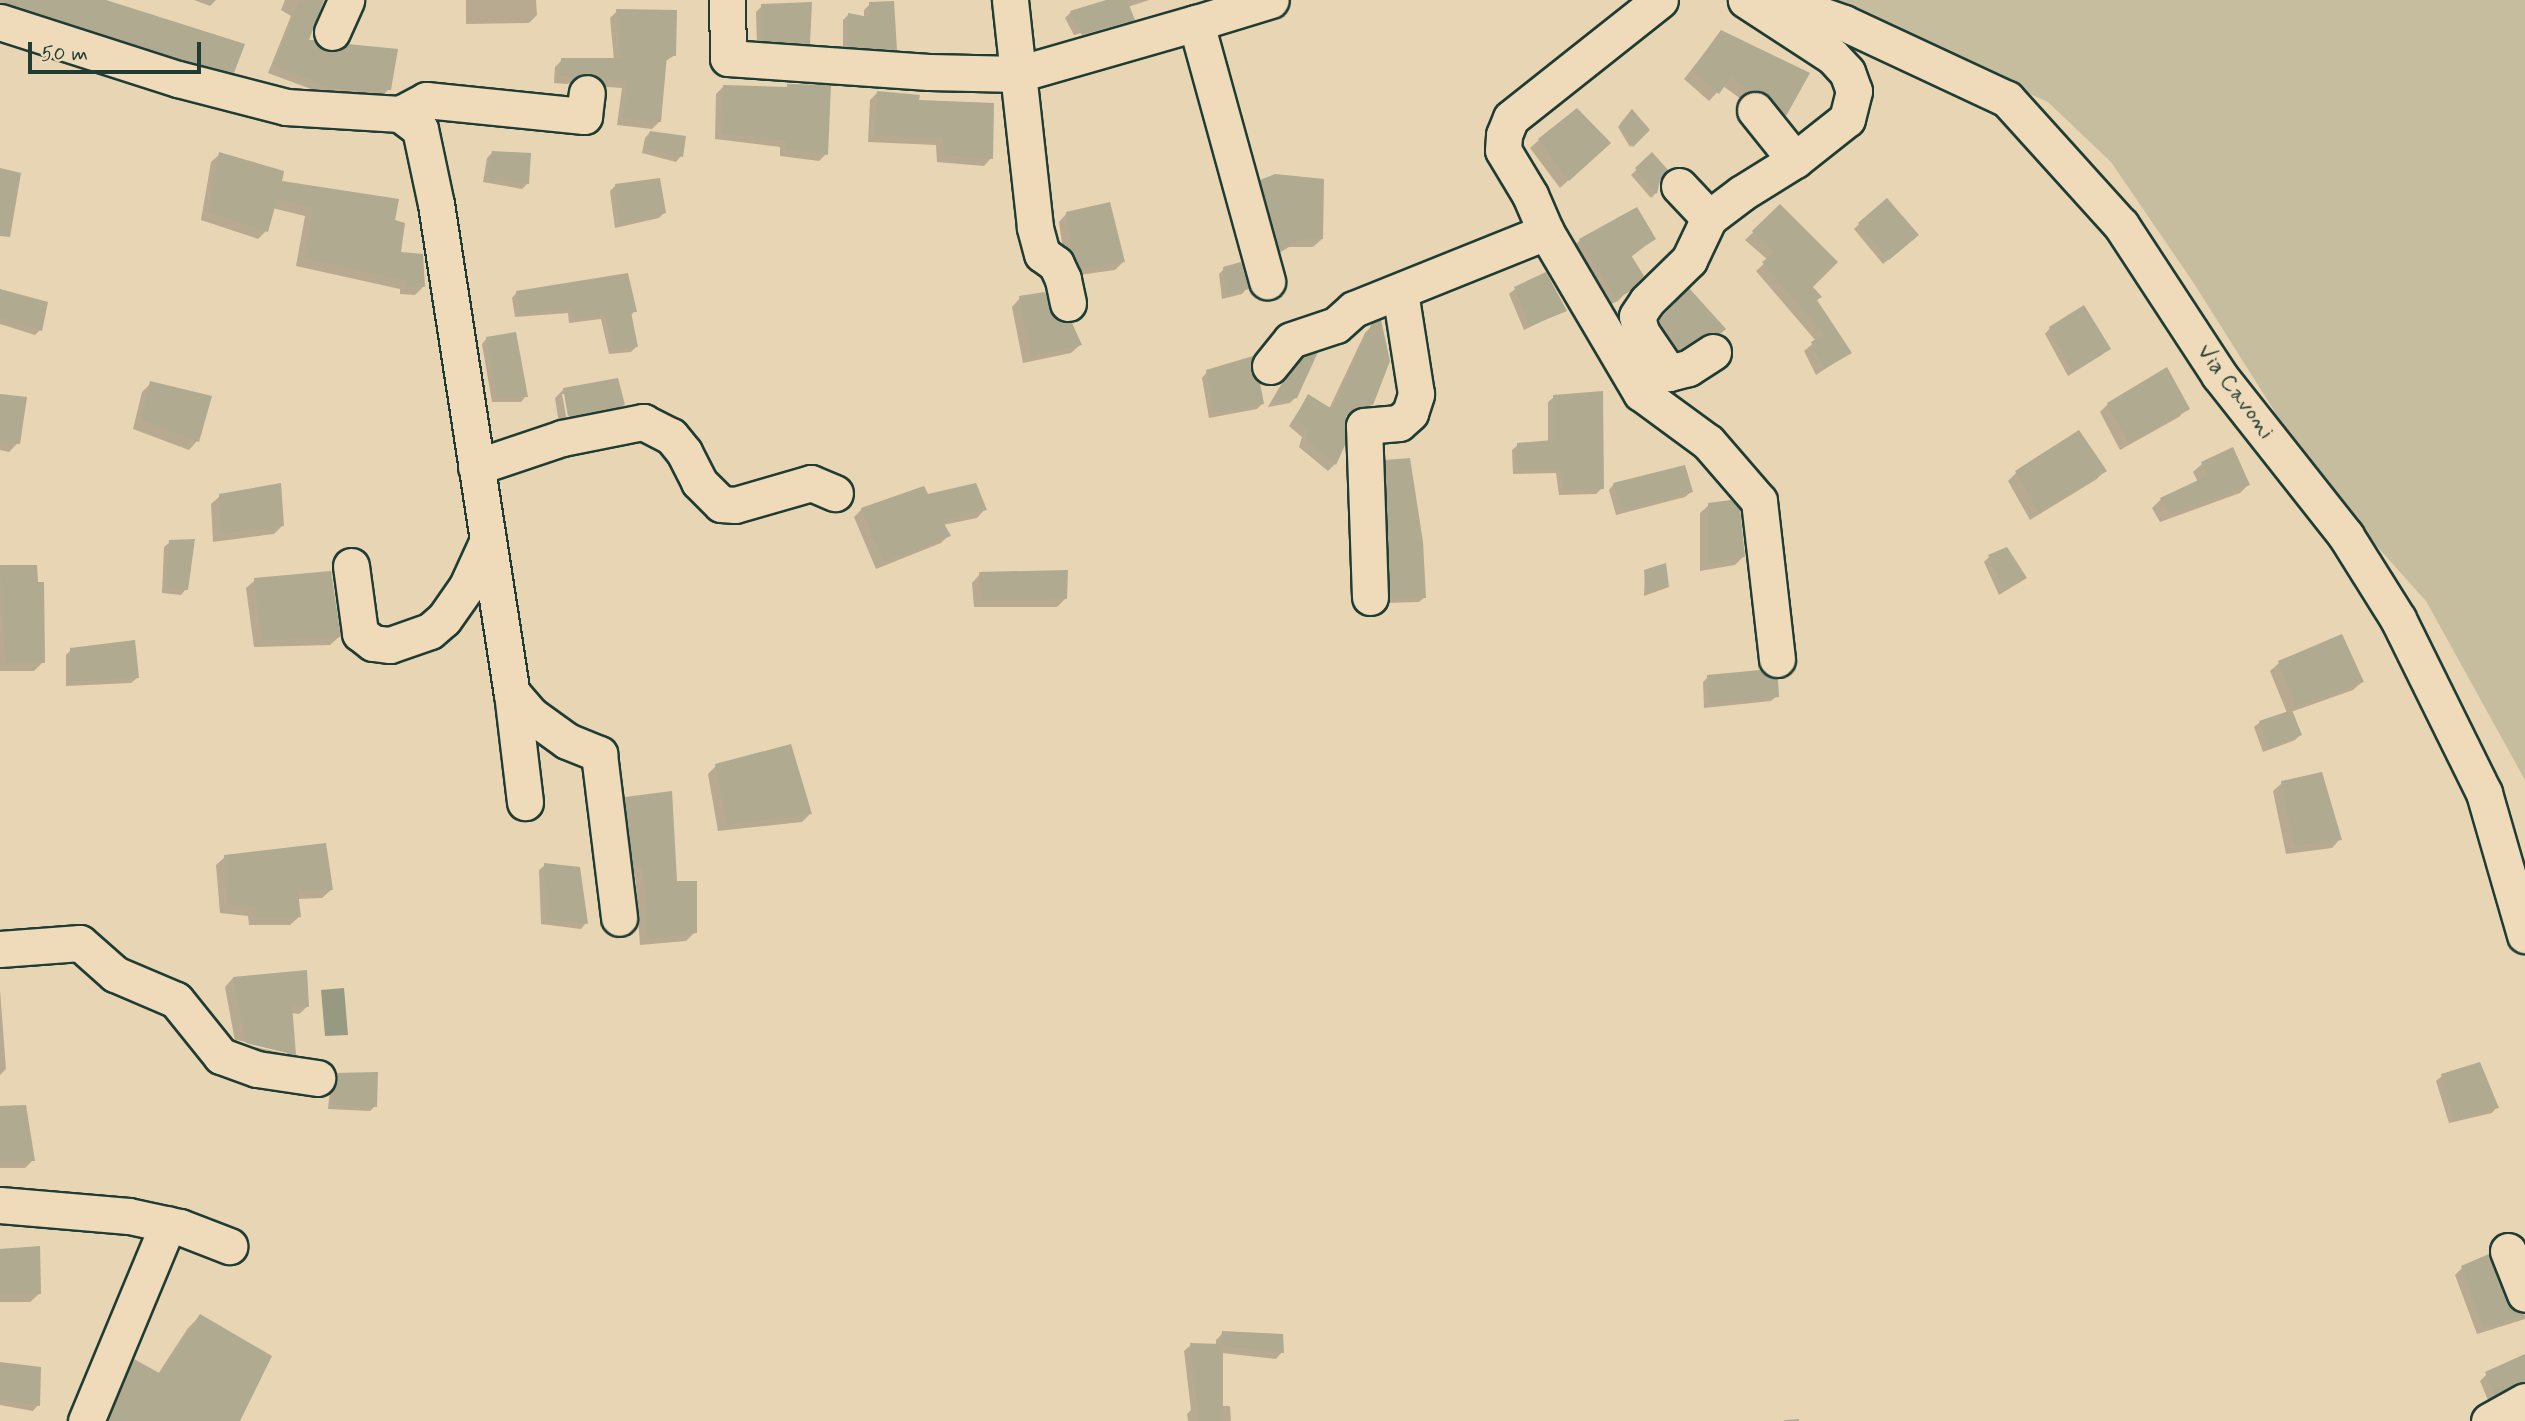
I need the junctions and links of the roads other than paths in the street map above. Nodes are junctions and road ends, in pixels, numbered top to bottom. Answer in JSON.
{"nodes":[{"id":1,"x":345,"y":0,"type":"edge"},
{"id":2,"x":727,"y":0,"type":"edge"},
{"id":3,"x":1010,"y":0,"type":"edge"},
{"id":4,"x":1270,"y":0,"type":"edge"},
{"id":5,"x":1660,"y":0,"type":"edge"},
{"id":6,"x":1746,"y":0,"type":"edge"},
{"id":7,"x":1778,"y":0,"type":"edge"},
{"id":8,"x":0,"y":22,"type":"edge"},
{"id":9,"x":1196,"y":23,"type":"junction"},
{"id":10,"x":332,"y":32,"type":"dead end"},
{"id":11,"x":1018,"y":75,"type":"junction"},
{"id":12,"x":587,"y":93,"type":"dead end"},
{"id":13,"x":1755,"y":110,"type":"dead end"},
{"id":14,"x":400,"y":114,"type":"junction"},
{"id":15,"x":1795,"y":160,"type":"junction"},
{"id":16,"x":1679,"y":187,"type":"dead end"},
{"id":17,"x":1709,"y":218,"type":"junction"},
{"id":18,"x":1546,"y":232,"type":"junction"},
{"id":19,"x":1267,"y":281,"type":"dead end"},
{"id":20,"x":1400,"y":292,"type":"junction"},
{"id":21,"x":1068,"y":303,"type":"dead end"},
{"id":22,"x":1713,"y":352,"type":"dead end"},
{"id":23,"x":1270,"y":366,"type":"dead end"},
{"id":24,"x":476,"y":467,"type":"junction"},
{"id":25,"x":835,"y":493,"type":"dead end"},
{"id":26,"x":488,"y":540,"type":"junction"},
{"id":27,"x":351,"y":566,"type":"dead end"},
{"id":28,"x":1370,"y":597,"type":"dead end"},
{"id":29,"x":1777,"y":659,"type":"dead end"},
{"id":30,"x":512,"y":693,"type":"junction"},
{"id":31,"x":525,"y":802,"type":"dead end"},
{"id":32,"x":2492,"y":820,"type":"junction"},
{"id":33,"x":2525,"y":838,"type":"edge"},
{"id":34,"x":620,"y":918,"type":"dead end"},
{"id":35,"x":2525,"y":935,"type":"edge"},
{"id":36,"x":0,"y":949,"type":"edge"},
{"id":37,"x":317,"y":1078,"type":"dead end"},
{"id":38,"x":0,"y":1205,"type":"edge"},
{"id":39,"x":168,"y":1224,"type":"junction"},
{"id":40,"x":229,"y":1246,"type":"dead end"},
{"id":41,"x":2508,"y":1251,"type":"dead end"},
{"id":42,"x":2525,"y":1294,"type":"edge"},
{"id":43,"x":2525,"y":1401,"type":"edge"},
{"id":44,"x":86,"y":1421,"type":"edge"},
{"id":45,"x":2489,"y":1421,"type":"edge"}],
"edges":[{"from":1,"to":10,"type":"street"},
{"from":2,"to":11,"type":"street"},
{"from":3,"to":11,"type":"street"},
{"from":4,"to":9,"type":"street"},
{"from":5,"to":18,"type":"street"},
{"from":6,"to":15,"type":"street"},
{"from":7,"to":32,"type":"street","name":"Via Cavoni"},
{"from":8,"to":14,"type":"street"},
{"from":9,"to":11,"type":"street"},
{"from":9,"to":19,"type":"street"},
{"from":11,"to":21,"type":"street"},
{"from":12,"to":14,"type":"street"},
{"from":13,"to":15,"type":"street"},
{"from":14,"to":24,"type":"street"},
{"from":15,"to":17,"type":"street"},
{"from":16,"to":17,"type":"street"},
{"from":17,"to":22,"type":"street"},
{"from":18,"to":20,"type":"street"},
{"from":18,"to":29,"type":"street"},
{"from":20,"to":23,"type":"street"},
{"from":20,"to":28,"type":"street"},
{"from":24,"to":25,"type":"street"},
{"from":24,"to":26,"type":"street"},
{"from":26,"to":27,"type":"street"},
{"from":26,"to":30,"type":"street"},
{"from":30,"to":31,"type":"street"},
{"from":30,"to":34,"type":"street"},
{"from":32,"to":33,"type":"street"},
{"from":32,"to":35,"type":"street","name":"Via Cavoni"},
{"from":36,"to":37,"type":"street"},
{"from":38,"to":39,"type":"street"},
{"from":39,"to":40,"type":"street"},
{"from":39,"to":44,"type":"street"},
{"from":41,"to":42,"type":"street"},
{"from":43,"to":45,"type":"street"}]}
